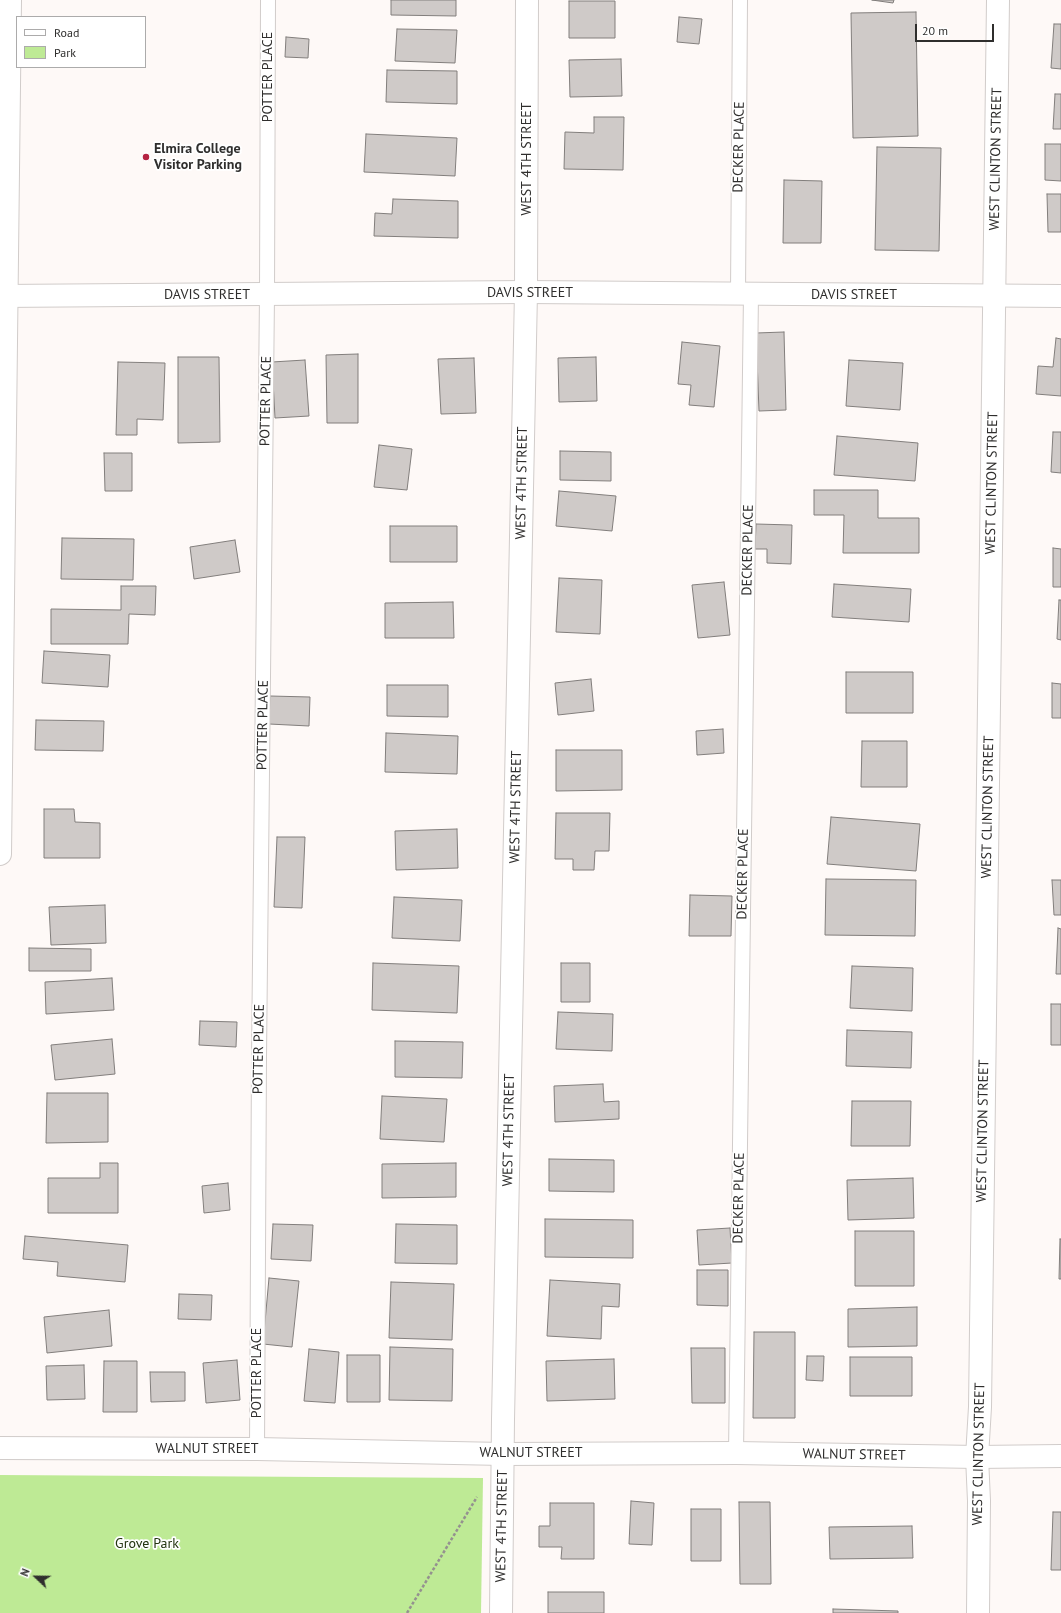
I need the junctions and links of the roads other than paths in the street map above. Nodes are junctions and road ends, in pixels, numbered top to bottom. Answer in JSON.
{"nodes":[{"id":1,"x":10,"y":0,"type":"edge"},
{"id":2,"x":268,"y":0,"type":"edge"},
{"id":3,"x":527,"y":0,"type":"edge"},
{"id":4,"x":740,"y":0,"type":"edge"},
{"id":5,"x":998,"y":0,"type":"edge"},
{"id":6,"x":526,"y":292,"type":"junction"},
{"id":7,"x":268,"y":295,"type":"junction"},
{"id":8,"x":744,"y":295,"type":"junction"},
{"id":9,"x":3,"y":296,"type":"edge"},
{"id":10,"x":994,"y":296,"type":"junction"},
{"id":11,"x":1061,"y":296,"type":"edge"},
{"id":12,"x":1,"y":694,"type":"edge"},
{"id":13,"x":0,"y":854,"type":"edge"},
{"id":14,"x":0,"y":1448,"type":"edge"},
{"id":15,"x":257,"y":1449,"type":"junction"},
{"id":16,"x":736,"y":1453,"type":"junction"},
{"id":17,"x":503,"y":1454,"type":"junction"},
{"id":18,"x":1061,"y":1456,"type":"edge"},
{"id":19,"x":977,"y":1457,"type":"junction"},
{"id":20,"x":501,"y":1613,"type":"edge"},
{"id":21,"x":978,"y":1613,"type":"edge"}],
"edges":[{"from":1,"to":9,"type":"street"},
{"from":2,"to":7,"type":"lane","name":"POTTER PLACE"},
{"from":3,"to":6,"type":"street","name":"WEST 4TH STREET"},
{"from":4,"to":8,"type":"lane","name":"DECKER PLACE"},
{"from":5,"to":10,"type":"street","name":"WEST CLINTON STREET"},
{"from":6,"to":7,"type":"street","name":"DAVIS STREET"},
{"from":6,"to":8,"type":"street","name":"DAVIS STREET"},
{"from":6,"to":17,"type":"street","name":"WEST 4TH STREET"},
{"from":7,"to":9,"type":"street","name":"DAVIS STREET"},
{"from":7,"to":15,"type":"lane","name":"POTTER PLACE"},
{"from":8,"to":10,"type":"street","name":"DAVIS STREET"},
{"from":8,"to":16,"type":"lane","name":"DECKER PLACE"},
{"from":9,"to":12,"type":"street"},
{"from":10,"to":11,"type":"street","name":"DAVIS STREET"},
{"from":10,"to":19,"type":"street","name":"WEST CLINTON STREET"},
{"from":12,"to":13,"type":"street"},
{"from":14,"to":15,"type":"street","name":"WALNUT STREET"},
{"from":15,"to":17,"type":"street","name":"WALNUT STREET"},
{"from":16,"to":17,"type":"street","name":"WALNUT STREET"},
{"from":16,"to":19,"type":"street","name":"WALNUT STREET"},
{"from":17,"to":20,"type":"street","name":"WEST 4TH STREET"},
{"from":18,"to":19,"type":"street","name":"WALNUT STREET"},
{"from":19,"to":21,"type":"street","name":"WEST CLINTON STREET"}]}
